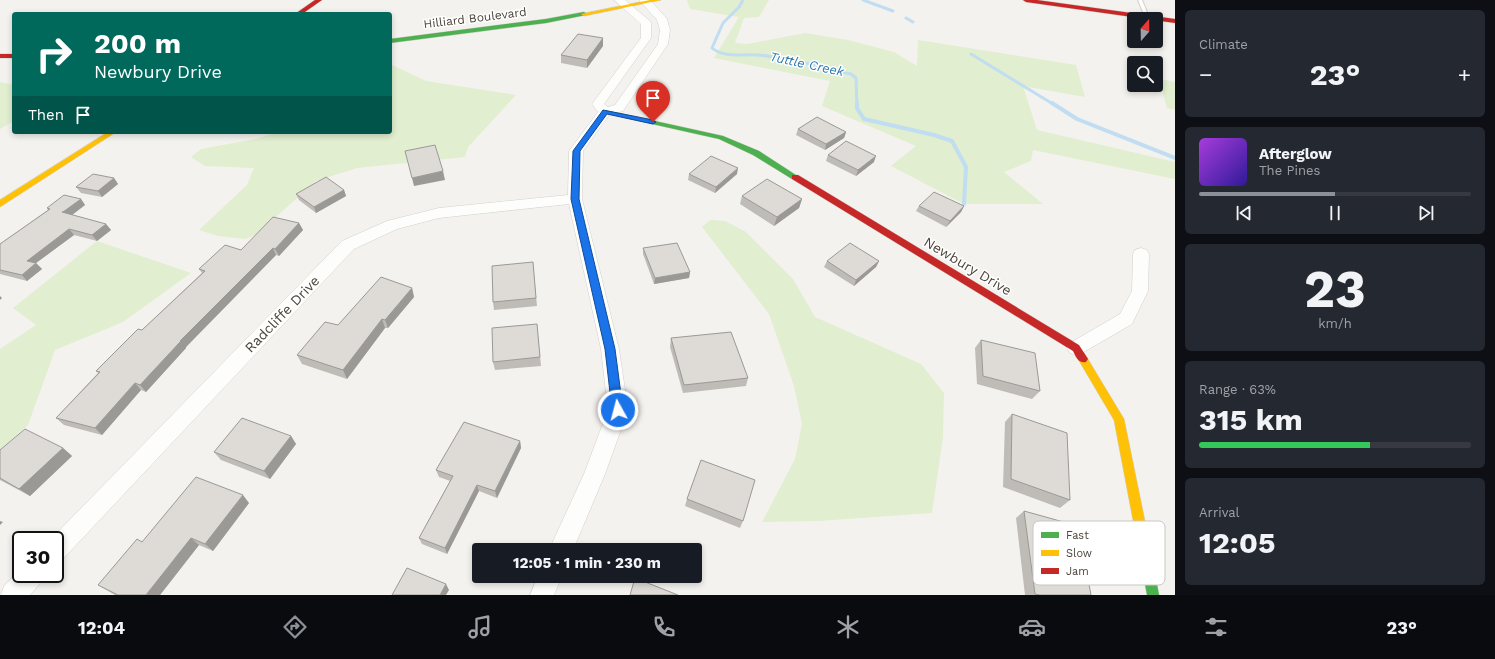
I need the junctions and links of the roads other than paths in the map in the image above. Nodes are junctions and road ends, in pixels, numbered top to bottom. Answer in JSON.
{"nodes":[{"id":1,"x":320,"y":0,"type":"edge"},
{"id":2,"x":612,"y":0,"type":"edge"},
{"id":3,"x":658,"y":0,"type":"edge"},
{"id":4,"x":1026,"y":0,"type":"edge"},
{"id":5,"x":1071,"y":0,"type":"edge"},
{"id":6,"x":1140,"y":0,"type":"edge"},
{"id":7,"x":645,"y":1,"type":"edge"},
{"id":8,"x":622,"y":3,"type":"edge"},
{"id":9,"x":301,"y":12,"type":"edge"},
{"id":10,"x":1129,"y":12,"type":"edge"},
{"id":11,"x":1135,"y":12,"type":"edge"},
{"id":12,"x":1145,"y":12,"type":"edge"},
{"id":13,"x":1163,"y":14,"type":"edge"},
{"id":14,"x":1175,"y":14,"type":"edge"},
{"id":15,"x":1163,"y":18,"type":"edge"},
{"id":16,"x":1175,"y":21,"type":"edge"},
{"id":17,"x":392,"y":33,"type":"edge"},
{"id":18,"x":392,"y":41,"type":"edge"},
{"id":19,"x":0,"y":47,"type":"edge"},
{"id":20,"x":12,"y":47,"type":"edge"},
{"id":21,"x":0,"y":56,"type":"edge"},
{"id":22,"x":12,"y":56,"type":"edge"},
{"id":23,"x":605,"y":112,"type":"junction"},
{"id":24,"x":110,"y":134,"type":"edge"},
{"id":25,"x":575,"y":199,"type":"junction"},
{"id":26,"x":0,"y":204,"type":"edge"},
{"id":27,"x":1141,"y":254,"type":"dead end"},
{"id":28,"x":1076,"y":348,"type":"junction"},
{"id":29,"x":1139,"y":521,"type":"edge"},
{"id":30,"x":64,"y":542,"type":"edge"},
{"id":31,"x":564,"y":543,"type":"edge"},
{"id":32,"x":24,"y":583,"type":"edge"},
{"id":33,"x":547,"y":583,"type":"edge"},
{"id":34,"x":1151,"y":585,"type":"edge"},
{"id":35,"x":13,"y":595,"type":"edge"},
{"id":36,"x":542,"y":595,"type":"edge"},
{"id":37,"x":1153,"y":595,"type":"edge"}],
"edges":[{"from":1,"to":9,"type":"main road"},
{"from":2,"to":17,"type":"main road","name":"Hilliard Boulevard"},
{"from":3,"to":7,"type":"main road","name":"Hilliard Boulevard"},
{"from":4,"to":10,"type":"main road"},
{"from":5,"to":11,"type":"main road"},
{"from":6,"to":12,"type":"lane"},
{"from":7,"to":8,"type":"main road","name":"Hilliard Boulevard"},
{"from":7,"to":23,"type":"street"},
{"from":8,"to":18,"type":"main road","name":"Hilliard Boulevard"},
{"from":8,"to":23,"type":"street"},
{"from":13,"to":14,"type":"main road"},
{"from":15,"to":16,"type":"main road"},
{"from":19,"to":20,"type":"main road"},
{"from":21,"to":22,"type":"main road"},
{"from":23,"to":25,"type":"street"},
{"from":23,"to":28,"type":"main road","name":"Newbury Drive"},
{"from":24,"to":26,"type":"main road"},
{"from":25,"to":30,"type":"street","name":"Radcliffe Drive"},
{"from":25,"to":31,"type":"street"},
{"from":27,"to":28,"type":"street"},
{"from":28,"to":29,"type":"main road","name":"Newbury Drive"},
{"from":32,"to":35,"type":"street"},
{"from":33,"to":36,"type":"street"},
{"from":34,"to":37,"type":"main road","name":"Newbury Drive"}]}
